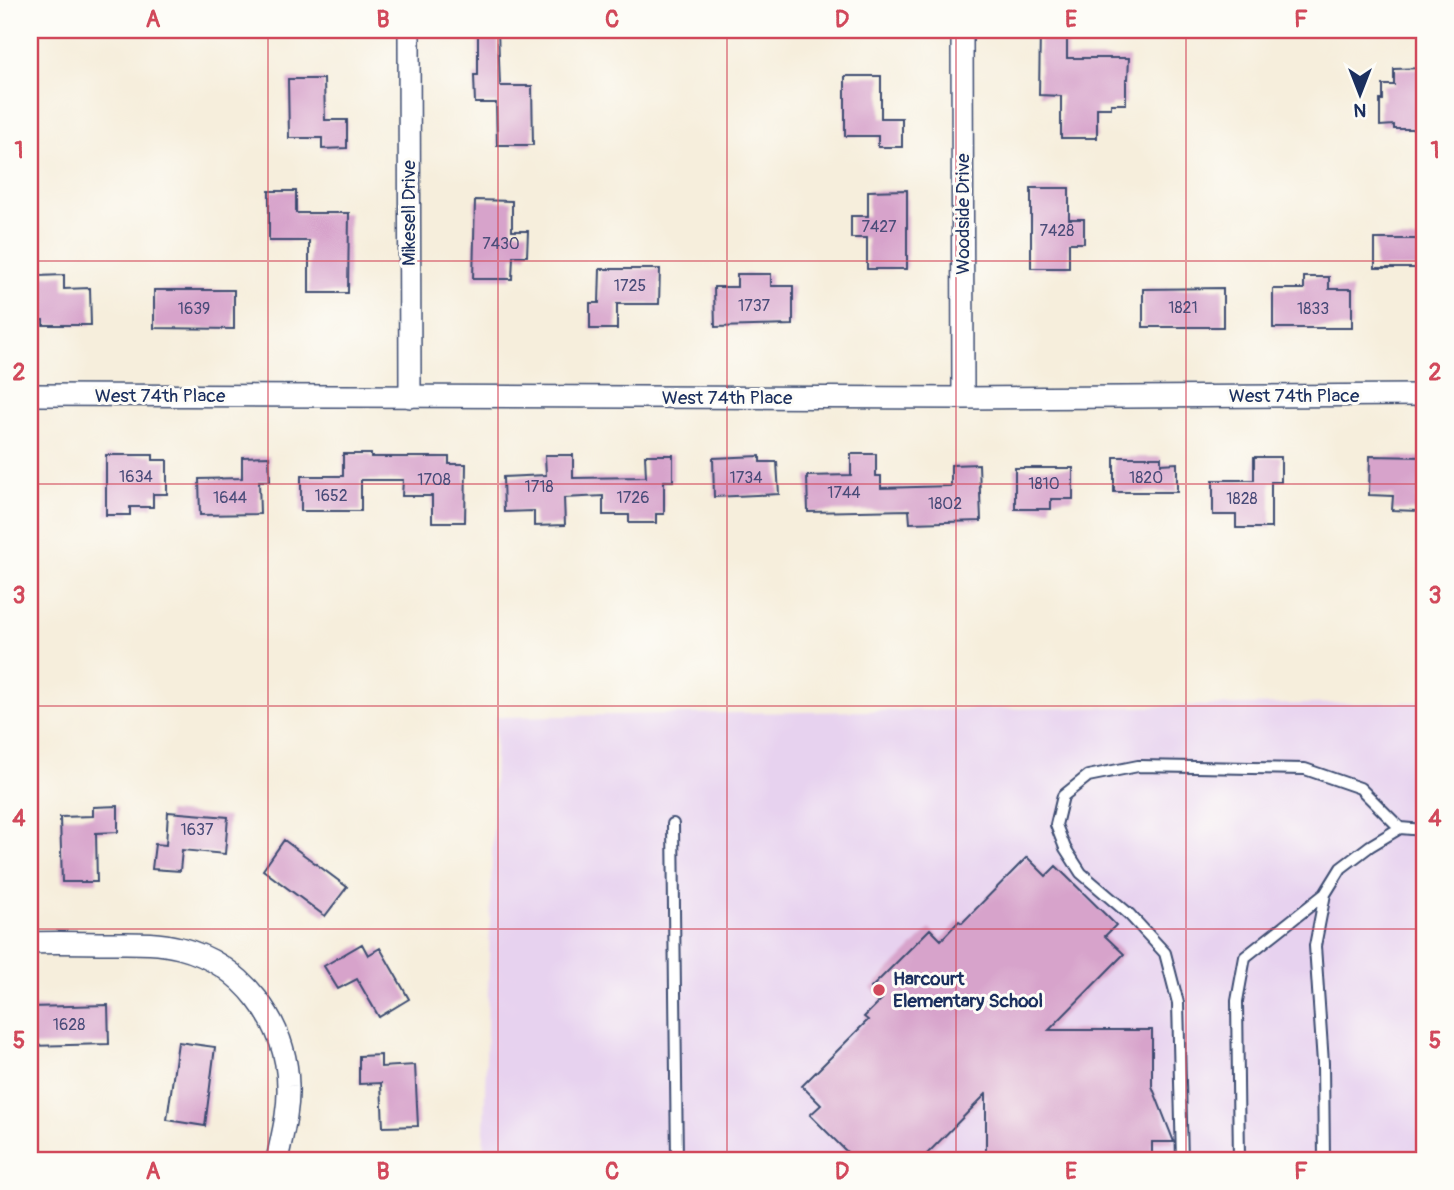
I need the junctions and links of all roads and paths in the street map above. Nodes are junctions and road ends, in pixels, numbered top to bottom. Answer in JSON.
{"nodes":[{"id":1,"x":409,"y":30,"type":"edge"},
{"id":2,"x":962,"y":30,"type":"edge"},
{"id":3,"x":30,"y":395,"type":"edge"},
{"id":4,"x":1424,"y":395,"type":"edge"},
{"id":5,"x":410,"y":397,"type":"junction"},
{"id":6,"x":963,"y":398,"type":"junction"},
{"id":7,"x":673,"y":824,"type":"dead end"},
{"id":8,"x":1400,"y":828,"type":"junction"},
{"id":9,"x":1424,"y":830,"type":"edge"},
{"id":10,"x":1325,"y":894,"type":"junction"},
{"id":11,"x":30,"y":943,"type":"edge"},
{"id":12,"x":277,"y":1160,"type":"edge"},
{"id":13,"x":677,"y":1160,"type":"edge"},
{"id":14,"x":1182,"y":1160,"type":"edge"},
{"id":15,"x":1239,"y":1160,"type":"edge"},
{"id":16,"x":1324,"y":1160,"type":"edge"}],
"edges":[{"from":1,"to":5,"type":"street","name":"Mikesell Drive"},
{"from":2,"to":6,"type":"street","name":"Woodside Drive"},
{"from":3,"to":5,"type":"street","name":"West 74th Place"},
{"from":4,"to":6,"type":"street","name":"West 74th Place"},
{"from":5,"to":6,"type":"street","name":"West 74th Place"},
{"from":7,"to":13,"type":"lane"},
{"from":8,"to":9,"type":"lane"},
{"from":8,"to":10,"type":"lane"},
{"from":8,"to":14,"type":"lane"},
{"from":10,"to":15,"type":"lane"},
{"from":10,"to":16,"type":"lane"},
{"from":11,"to":12,"type":"street"}]}
